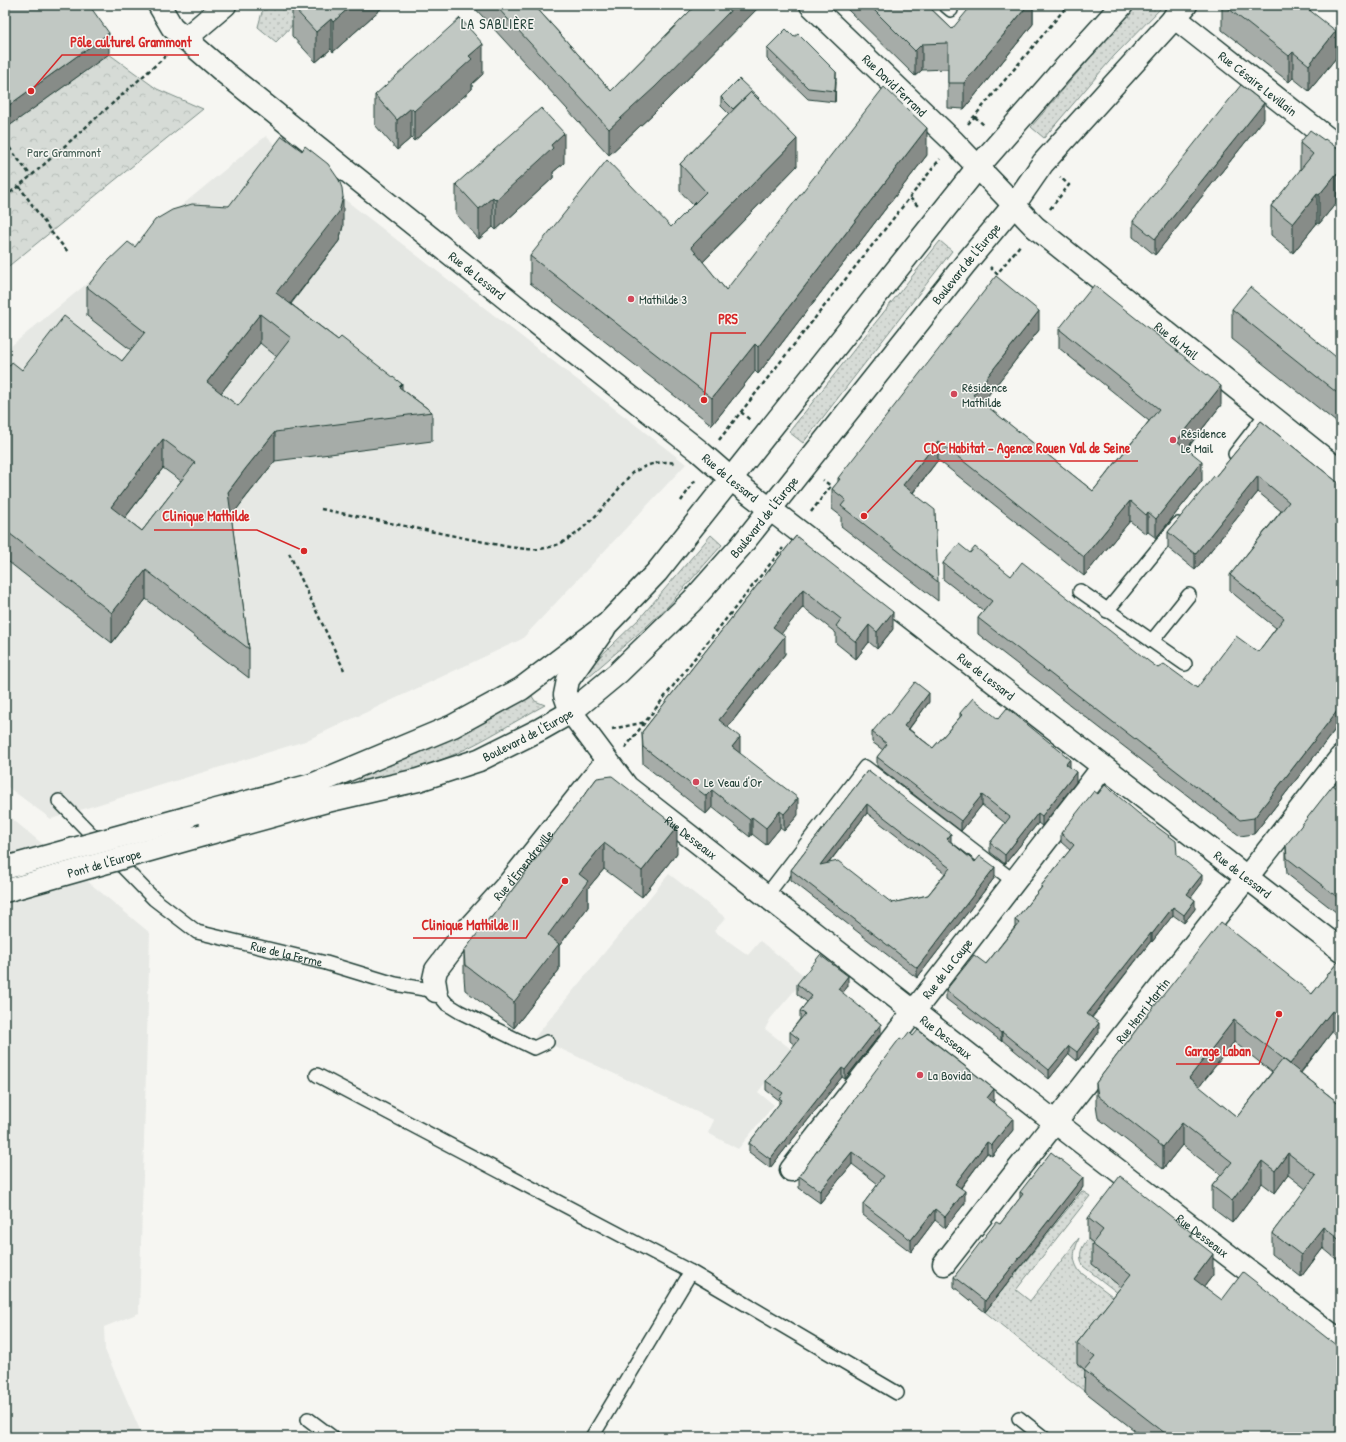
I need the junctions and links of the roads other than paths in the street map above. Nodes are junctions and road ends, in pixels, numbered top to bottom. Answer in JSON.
{"nodes":[{"id":1,"x":159,"y":5,"type":"edge"},
{"id":2,"x":225,"y":5,"type":"edge"},
{"id":3,"x":811,"y":5,"type":"edge"},
{"id":4,"x":1122,"y":5,"type":"edge"},
{"id":5,"x":1180,"y":11,"type":"edge"},
{"id":6,"x":185,"y":39,"type":"junction"},
{"id":7,"x":1341,"y":150,"type":"edge"},
{"id":8,"x":978,"y":167,"type":"junction"},
{"id":9,"x":1014,"y":205,"type":"junction"},
{"id":10,"x":1267,"y":413,"type":"junction"},
{"id":11,"x":1228,"y":462,"type":"edge"},
{"id":12,"x":1341,"y":472,"type":"edge"},
{"id":13,"x":730,"y":479,"type":"junction"},
{"id":14,"x":770,"y":510,"type":"junction"},
{"id":15,"x":1185,"y":516,"type":"edge"},
{"id":16,"x":1080,"y":591,"type":"dead end"},
{"id":17,"x":1189,"y":595,"type":"dead end"},
{"id":18,"x":1107,"y":611,"type":"junction"},
{"id":19,"x":608,"y":624,"type":"junction"},
{"id":20,"x":1152,"y":641,"type":"junction"},
{"id":21,"x":1185,"y":664,"type":"dead end"},
{"id":22,"x":571,"y":712,"type":"junction"},
{"id":23,"x":1341,"y":757,"type":"edge"},
{"id":24,"x":608,"y":763,"type":"junction"},
{"id":25,"x":1103,"y":767,"type":"junction"},
{"id":26,"x":59,"y":801,"type":"dead end"},
{"id":27,"x":203,"y":836,"type":"joint"},
{"id":28,"x":5,"y":868,"type":"edge"},
{"id":29,"x":1247,"y":878,"type":"junction"},
{"id":30,"x":1015,"y":882,"type":"junction"},
{"id":31,"x":5,"y":891,"type":"edge"},
{"id":32,"x":766,"y":896,"type":"junction"},
{"id":33,"x":1341,"y":950,"type":"edge"},
{"id":34,"x":436,"y":990,"type":"junction"},
{"id":35,"x":914,"y":1011,"type":"junction"},
{"id":36,"x":547,"y":1042,"type":"dead end"},
{"id":37,"x":317,"y":1076,"type":"dead end"},
{"id":38,"x":1055,"y":1122,"type":"junction"},
{"id":39,"x":791,"y":1170,"type":"dead end"},
{"id":40,"x":944,"y":1264,"type":"dead end"},
{"id":41,"x":691,"y":1272,"type":"junction"},
{"id":42,"x":1341,"y":1342,"type":"edge"},
{"id":43,"x":897,"y":1393,"type":"dead end"},
{"id":44,"x":1019,"y":1418,"type":"dead end"},
{"id":45,"x":308,"y":1419,"type":"dead end"},
{"id":46,"x":332,"y":1437,"type":"edge"},
{"id":47,"x":592,"y":1437,"type":"edge"},
{"id":48,"x":1043,"y":1437,"type":"edge"}],
"edges":[{"from":1,"to":6,"type":"street","name":"Rue de Lessard"},
{"from":2,"to":6,"type":"street"},
{"from":3,"to":8,"type":"street","name":"Rue David Ferrand"},
{"from":4,"to":8,"type":"street"},
{"from":5,"to":7,"type":"street","name":"Rue Césaire Levillain"},
{"from":5,"to":9,"type":"street","name":"Boulevard de l'Europe"},
{"from":6,"to":13,"type":"street","name":"Rue de Lessard"},
{"from":8,"to":9,"type":"street","name":"Rue David Ferrand"},
{"from":8,"to":13,"type":"street"},
{"from":9,"to":10,"type":"street","name":"Rue du Mail"},
{"from":9,"to":14,"type":"street","name":"Boulevard de l'Europe"},
{"from":10,"to":11,"type":"lane"},
{"from":10,"to":12,"type":"street","name":"Rue du Mail"},
{"from":13,"to":14,"type":"street","name":"Rue de Lessard"},
{"from":13,"to":19,"type":"street"},
{"from":14,"to":22,"type":"street","name":"Boulevard de l'Europe"},
{"from":14,"to":25,"type":"street","name":"Rue de Lessard"},
{"from":15,"to":18,"type":"lane"},
{"from":16,"to":18,"type":"lane"},
{"from":17,"to":20,"type":"lane"},
{"from":18,"to":20,"type":"lane"},
{"from":19,"to":22,"type":"street","name":"Rue Desseaux"},
{"from":19,"to":28,"type":"street","name":"Pont de l'Europe","bridge":true},
{"from":20,"to":21,"type":"lane"},
{"from":22,"to":24,"type":"street","name":"Rue Desseaux"},
{"from":22,"to":27,"type":"street","name":"Boulevard de l'Europe"},
{"from":23,"to":29,"type":"street","name":"Rue Henri Martin"},
{"from":24,"to":32,"type":"street","name":"Rue Desseaux"},
{"from":24,"to":34,"type":"street","name":"Rue d'Emendreville"},
{"from":25,"to":29,"type":"street","name":"Rue de Lessard"},
{"from":25,"to":30,"type":"street","name":"Rue de la Coupe"},
{"from":26,"to":34,"type":"lane","name":"Rue de la Ferme"},
{"from":27,"to":31,"type":"street","name":"Pont de l'Europe","bridge":true},
{"from":29,"to":33,"type":"street","name":"Rue de Lessard"},
{"from":29,"to":38,"type":"street","name":"Rue Henri Martin"},
{"from":30,"to":32,"type":"lane"},
{"from":30,"to":35,"type":"street","name":"Rue de la Coupe"},
{"from":32,"to":35,"type":"street","name":"Rue Desseaux"},
{"from":34,"to":36,"type":"lane"},
{"from":35,"to":38,"type":"street","name":"Rue Desseaux"},
{"from":35,"to":39,"type":"street","name":"Rue de la Coupe"},
{"from":37,"to":41,"type":"lane"},
{"from":38,"to":40,"type":"street","name":"Rue Henri Martin"},
{"from":38,"to":42,"type":"street","name":"Rue Desseaux"},
{"from":41,"to":43,"type":"lane"},
{"from":41,"to":47,"type":"lane"},
{"from":44,"to":48,"type":"lane"},
{"from":45,"to":46,"type":"lane"}]}
